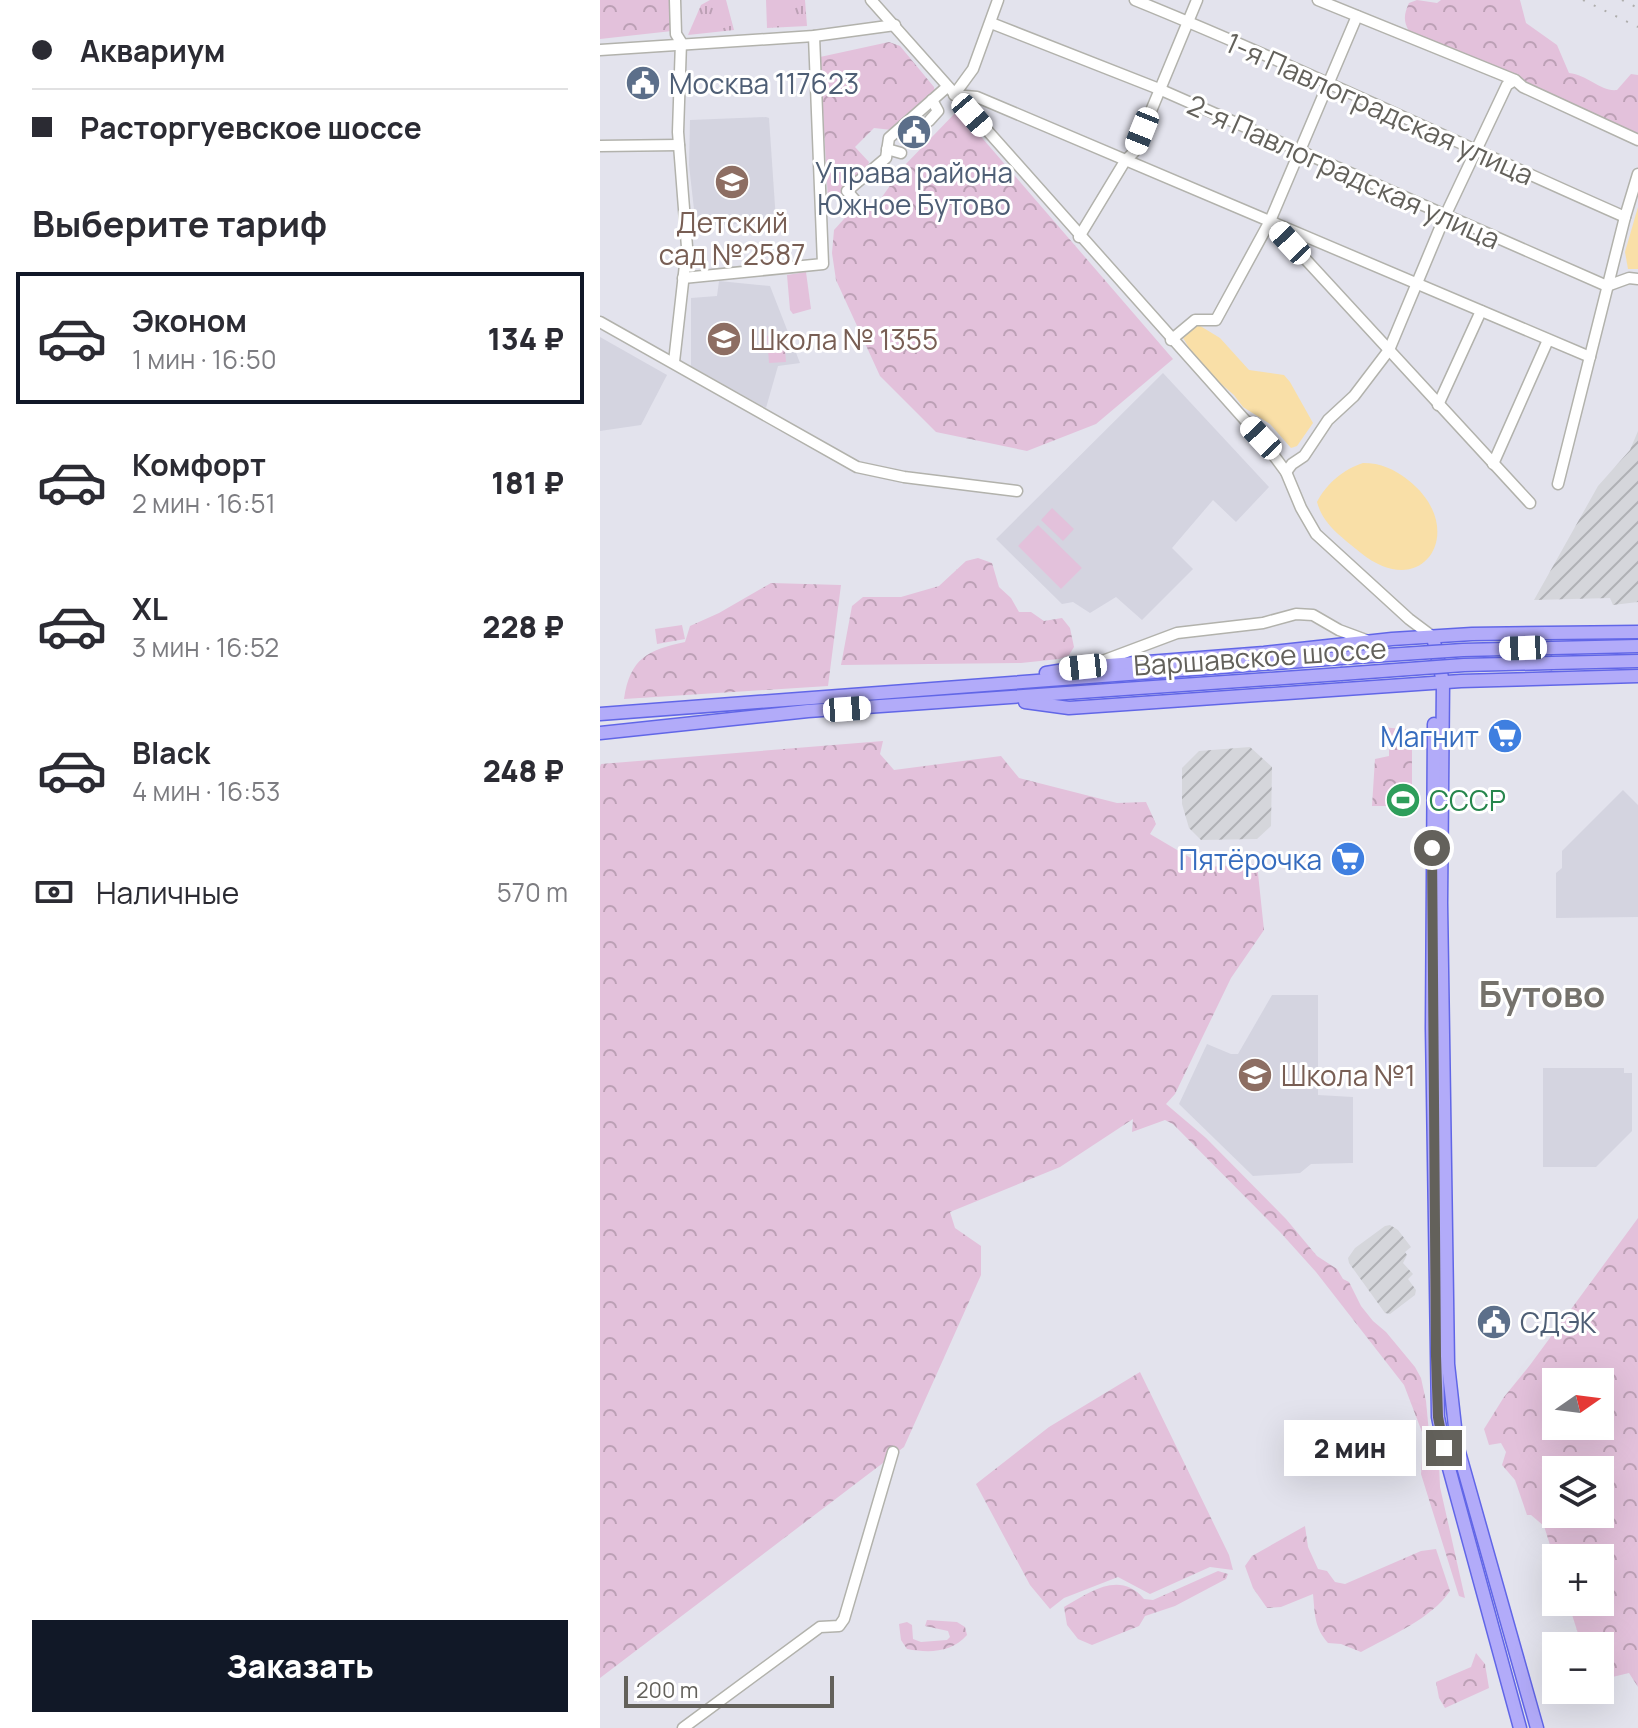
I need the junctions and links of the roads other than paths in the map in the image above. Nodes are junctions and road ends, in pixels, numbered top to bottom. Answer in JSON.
{"nodes":[{"id":1,"x":675,"y":0,"type":"edge"},
{"id":2,"x":871,"y":0,"type":"edge"},
{"id":3,"x":998,"y":0,"type":"edge"},
{"id":4,"x":1135,"y":0,"type":"edge"},
{"id":5,"x":1197,"y":0,"type":"edge"},
{"id":6,"x":1318,"y":0,"type":"edge"},
{"id":7,"x":1357,"y":16,"type":"junction"},
{"id":8,"x":1188,"y":22,"type":"junction"},
{"id":9,"x":991,"y":23,"type":"junction"},
{"id":10,"x":895,"y":25,"type":"junction"},
{"id":11,"x":814,"y":36,"type":"junction"},
{"id":12,"x":681,"y":42,"type":"junction"},
{"id":13,"x":600,"y":50,"type":"edge"},
{"id":14,"x":1515,"y":80,"type":"junction"},
{"id":15,"x":1328,"y":82,"type":"junction"},
{"id":16,"x":1159,"y":89,"type":"junction"},
{"id":17,"x":950,"y":91,"type":"junction"},
{"id":18,"x":932,"y":100,"type":"junction"},
{"id":19,"x":929,"y":121,"type":"dead end"},
{"id":20,"x":1638,"y":140,"type":"edge"},
{"id":21,"x":679,"y":145,"type":"junction"},
{"id":22,"x":600,"y":146,"type":"edge"},
{"id":23,"x":887,"y":149,"type":"junction"},
{"id":24,"x":1300,"y":150,"type":"junction"},
{"id":25,"x":1475,"y":151,"type":"junction"},
{"id":26,"x":901,"y":153,"type":"dead end"},
{"id":27,"x":1125,"y":161,"type":"junction"},
{"id":28,"x":1638,"y":174,"type":"edge"},
{"id":29,"x":861,"y":207,"type":"dead end"},
{"id":30,"x":1445,"y":216,"type":"junction"},
{"id":31,"x":1625,"y":217,"type":"junction"},
{"id":32,"x":1270,"y":221,"type":"junction"},
{"id":33,"x":1079,"y":237,"type":"junction"},
{"id":34,"x":683,"y":278,"type":"junction"},
{"id":35,"x":1638,"y":279,"type":"edge"},
{"id":36,"x":1418,"y":285,"type":"junction"},
{"id":37,"x":1607,"y":286,"type":"junction"},
{"id":38,"x":1481,"y":311,"type":"junction"},
{"id":39,"x":600,"y":322,"type":"edge"},
{"id":40,"x":1171,"y":340,"type":"junction"},
{"id":41,"x":1548,"y":340,"type":"junction"},
{"id":42,"x":1389,"y":350,"type":"junction"},
{"id":43,"x":1590,"y":357,"type":"junction"},
{"id":44,"x":674,"y":362,"type":"junction"},
{"id":45,"x":1438,"y":405,"type":"junction"},
{"id":46,"x":1493,"y":464,"type":"junction"},
{"id":47,"x":1286,"y":472,"type":"junction"},
{"id":48,"x":1558,"y":484,"type":"dead end"},
{"id":49,"x":1017,"y":491,"type":"dead end"},
{"id":50,"x":1530,"y":503,"type":"dead end"},
{"id":51,"x":1403,"y":614,"type":"junction"},
{"id":52,"x":1638,"y":632,"type":"edge"},
{"id":53,"x":1433,"y":637,"type":"junction"},
{"id":54,"x":1392,"y":639,"type":"junction"},
{"id":55,"x":1368,"y":641,"type":"junction"},
{"id":56,"x":1638,"y":646,"type":"edge"},
{"id":57,"x":1638,"y":661,"type":"edge"},
{"id":58,"x":1083,"y":667,"type":"junction"},
{"id":59,"x":1638,"y":676,"type":"edge"},
{"id":60,"x":1439,"y":682,"type":"junction"},
{"id":61,"x":996,"y":683,"type":"junction"},
{"id":62,"x":998,"y":699,"type":"junction"},
{"id":63,"x":600,"y":714,"type":"edge"},
{"id":64,"x":627,"y":730,"type":"junction"},
{"id":65,"x":600,"y":733,"type":"edge"},
{"id":66,"x":600,"y":739,"type":"edge"},
{"id":67,"x":893,"y":1452,"type":"dead end"},
{"id":68,"x":683,"y":1728,"type":"edge"},
{"id":69,"x":1520,"y":1728,"type":"edge"},
{"id":70,"x":1537,"y":1728,"type":"edge"}],
"edges":[{"from":1,"to":12,"type":"street"},
{"from":2,"to":10,"type":"street"},
{"from":3,"to":9,"type":"street"},
{"from":4,"to":8,"type":"street","name":"1-я Павлоградская улица"},
{"from":5,"to":8,"type":"street"},
{"from":6,"to":7,"type":"street"},
{"from":7,"to":14,"type":"street"},
{"from":7,"to":15,"type":"street"},
{"from":8,"to":15,"type":"street","name":"1-я Павлоградская улица"},
{"from":8,"to":16,"type":"street"},
{"from":9,"to":16,"type":"street","name":"2-я Павлоградская улица"},
{"from":9,"to":17,"type":"street"},
{"from":10,"to":11,"type":"street"},
{"from":10,"to":17,"type":"street"},
{"from":11,"to":12,"type":"street"},
{"from":11,"to":34,"type":"street"},
{"from":12,"to":13,"type":"street"},
{"from":12,"to":21,"type":"street"},
{"from":14,"to":20,"type":"street"},
{"from":14,"to":25,"type":"street"},
{"from":15,"to":24,"type":"street"},
{"from":15,"to":25,"type":"street","name":"1-я Павлоградская улица"},
{"from":16,"to":24,"type":"street","name":"2-я Павлоградская улица"},
{"from":16,"to":27,"type":"street"},
{"from":17,"to":18,"type":"street"},
{"from":17,"to":27,"type":"street"},
{"from":17,"to":33,"type":"street"},
{"from":18,"to":19,"type":"street"},
{"from":18,"to":23,"type":"street"},
{"from":21,"to":22,"type":"street"},
{"from":21,"to":34,"type":"street"},
{"from":23,"to":26,"type":"street"},
{"from":23,"to":29,"type":"street"},
{"from":24,"to":30,"type":"street","name":"2-я Павлоградская улица"},
{"from":24,"to":32,"type":"street"},
{"from":25,"to":30,"type":"street"},
{"from":25,"to":31,"type":"street","name":"1-я Павлоградская улица"},
{"from":27,"to":32,"type":"street"},
{"from":27,"to":33,"type":"street"},
{"from":28,"to":31,"type":"street"},
{"from":30,"to":36,"type":"street"},
{"from":30,"to":37,"type":"street","name":"2-я Павлоградская улица"},
{"from":31,"to":37,"type":"street"},
{"from":32,"to":36,"type":"street"},
{"from":32,"to":40,"type":"street"},
{"from":32,"to":42,"type":"street"},
{"from":33,"to":40,"type":"street"},
{"from":34,"to":44,"type":"street"},
{"from":35,"to":37,"type":"street"},
{"from":36,"to":38,"type":"street"},
{"from":36,"to":42,"type":"street"},
{"from":37,"to":43,"type":"street"},
{"from":38,"to":41,"type":"street"},
{"from":38,"to":45,"type":"street"},
{"from":39,"to":44,"type":"street"},
{"from":40,"to":47,"type":"street"},
{"from":41,"to":43,"type":"street"},
{"from":41,"to":46,"type":"street"},
{"from":42,"to":45,"type":"street"},
{"from":42,"to":47,"type":"street"},
{"from":43,"to":48,"type":"street"},
{"from":44,"to":49,"type":"street"},
{"from":45,"to":46,"type":"street"},
{"from":46,"to":50,"type":"street"},
{"from":47,"to":51,"type":"street"},
{"from":51,"to":53,"type":"street"},
{"from":51,"to":54,"type":"street"},
{"from":52,"to":53,"type":"main road"},
{"from":53,"to":54,"type":"main road"},
{"from":53,"to":60,"type":"main road"},
{"from":54,"to":55,"type":"main road"},
{"from":55,"to":58,"type":"main road"},
{"from":55,"to":58,"type":"street"},
{"from":56,"to":61,"type":"main road","name":"Варшавское шоссе","bridge":true},
{"from":57,"to":62,"type":"main road","name":"Варшавское шоссе","bridge":true},
{"from":58,"to":61,"type":"main road"},
{"from":59,"to":60,"type":"main road"},
{"from":60,"to":62,"type":"main road"},
{"from":60,"to":69,"type":"main road"},
{"from":60,"to":70,"type":"main road"},
{"from":61,"to":63,"type":"main road","name":"Варшавское шоссе"},
{"from":62,"to":64,"type":"main road","name":"Варшавское шоссе"},
{"from":64,"to":65,"type":"main road","name":"Варшавское шоссе"},
{"from":64,"to":66,"type":"street"},
{"from":67,"to":68,"type":"street"}]}
